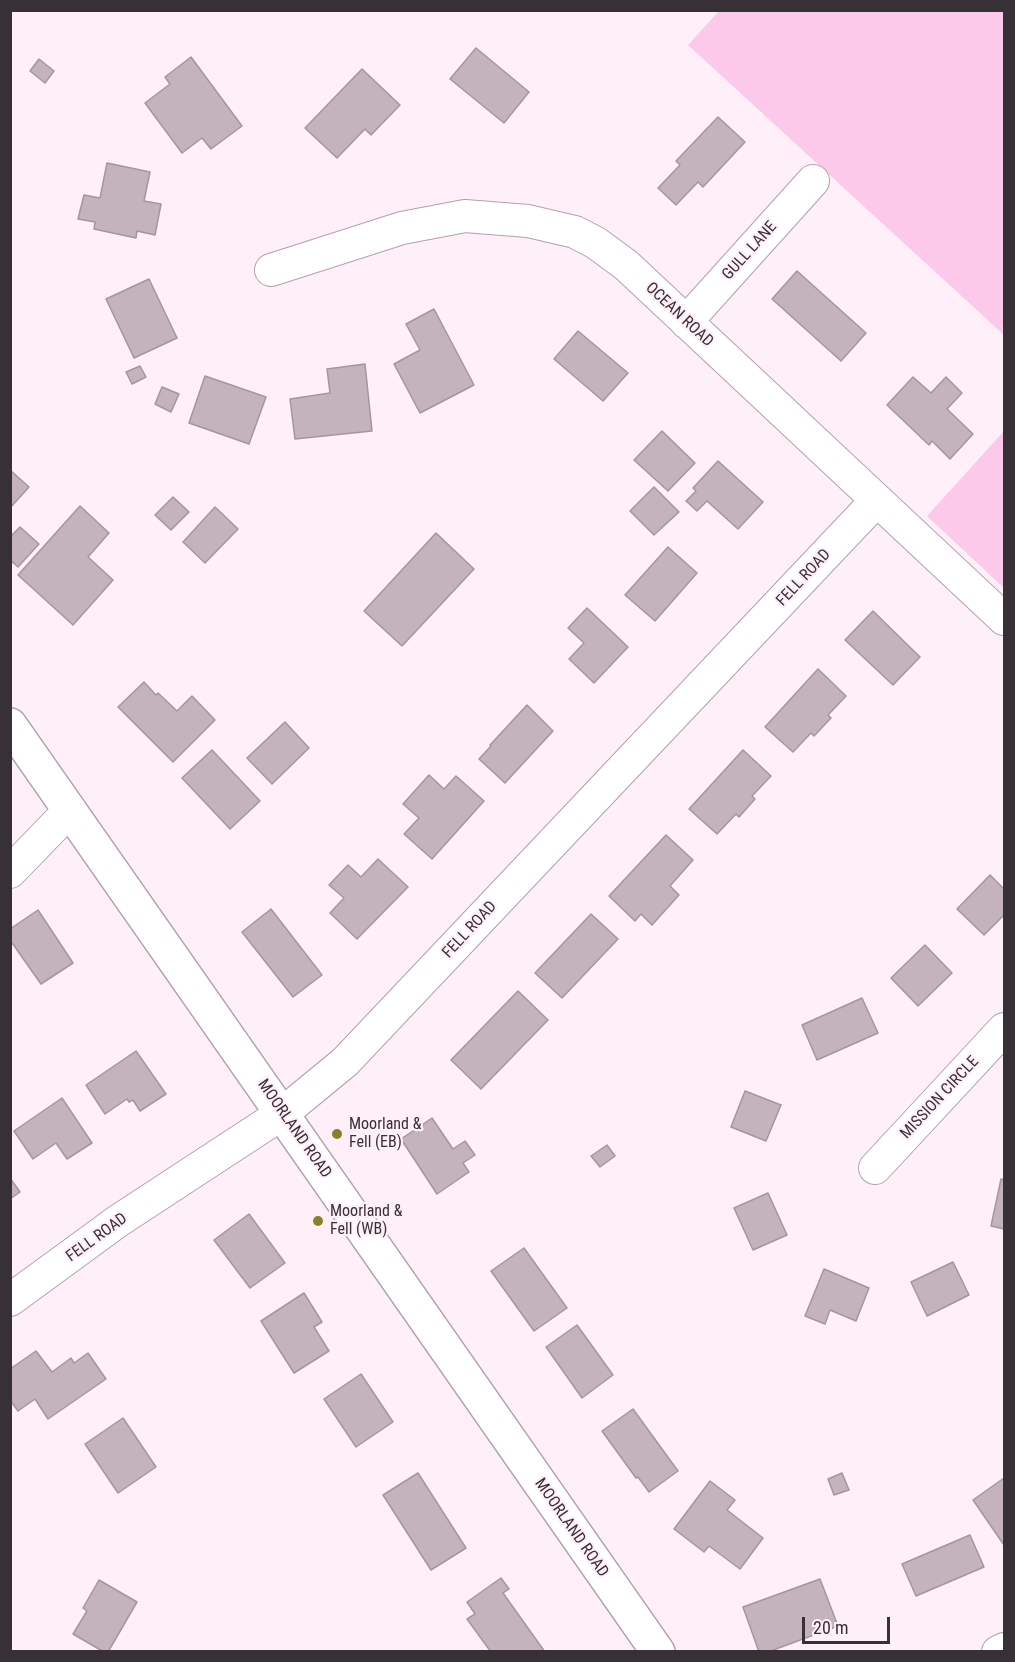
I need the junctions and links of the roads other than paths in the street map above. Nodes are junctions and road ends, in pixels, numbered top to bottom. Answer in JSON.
{"nodes":[{"id":1,"x":813,"y":181,"type":"dead end"},
{"id":2,"x":271,"y":270,"type":"dead end"},
{"id":3,"x":686,"y":322,"type":"junction"},
{"id":4,"x":877,"y":500,"type":"junction"},
{"id":5,"x":1005,"y":619,"type":"edge"},
{"id":6,"x":10,"y":725,"type":"edge"},
{"id":7,"x":70,"y":810,"type":"junction"},
{"id":8,"x":10,"y":872,"type":"edge"},
{"id":9,"x":1005,"y":1029,"type":"edge"},
{"id":10,"x":283,"y":1113,"type":"junction"},
{"id":11,"x":876,"y":1168,"type":"dead end"},
{"id":12,"x":10,"y":1300,"type":"edge"},
{"id":13,"x":1005,"y":1648,"type":"edge"},
{"id":14,"x":658,"y":1652,"type":"edge"},
{"id":15,"x":998,"y":1652,"type":"edge"}],
"edges":[{"from":1,"to":3,"type":"street","name":"GULL LANE"},
{"from":2,"to":3,"type":"street","name":"OCEAN ROAD"},
{"from":3,"to":4,"type":"street","name":"OCEAN ROAD"},
{"from":4,"to":5,"type":"street","name":"OCEAN ROAD"},
{"from":4,"to":10,"type":"street","name":"FELL ROAD"},
{"from":6,"to":7,"type":"street","name":"MOORLAND ROAD"},
{"from":7,"to":8,"type":"street"},
{"from":7,"to":10,"type":"street","name":"MOORLAND ROAD"},
{"from":9,"to":11,"type":"street","name":"MISSION CIRCLE"},
{"from":10,"to":12,"type":"street","name":"FELL ROAD"},
{"from":10,"to":14,"type":"street","name":"MOORLAND ROAD"},
{"from":13,"to":15,"type":"street"}]}
